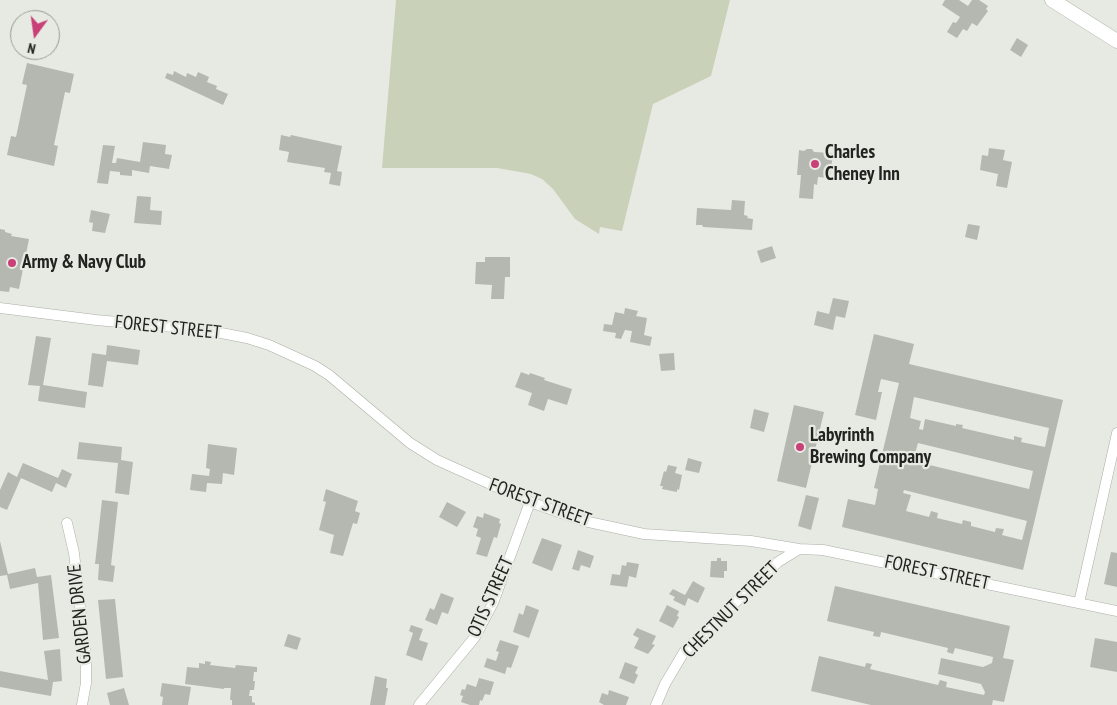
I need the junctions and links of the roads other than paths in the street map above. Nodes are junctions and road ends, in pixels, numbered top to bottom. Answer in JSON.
{"nodes":[{"id":1,"x":1052,"y":0,"type":"edge"},
{"id":2,"x":1117,"y":41,"type":"edge"},
{"id":3,"x":0,"y":308,"type":"edge"},
{"id":4,"x":1117,"y":433,"type":"edge"},
{"id":5,"x":530,"y":502,"type":"junction"},
{"id":6,"x":67,"y":523,"type":"dead end"},
{"id":7,"x":799,"y":549,"type":"junction"},
{"id":8,"x":1079,"y":603,"type":"junction"},
{"id":9,"x":1117,"y":611,"type":"edge"},
{"id":10,"x":82,"y":705,"type":"edge"},
{"id":11,"x":419,"y":705,"type":"edge"},
{"id":12,"x":656,"y":705,"type":"edge"}],
"edges":[{"from":1,"to":2,"type":"main road"},
{"from":3,"to":5,"type":"street","name":"FOREST STREET"},
{"from":4,"to":8,"type":"street"},
{"from":5,"to":7,"type":"street","name":"FOREST STREET"},
{"from":5,"to":11,"type":"street","name":"OTIS STREET"},
{"from":6,"to":10,"type":"street","name":"GARDEN DRIVE"},
{"from":7,"to":8,"type":"street","name":"FOREST STREET"},
{"from":7,"to":12,"type":"street","name":"CHESTNUT STREET"},
{"from":8,"to":9,"type":"street","name":"FOREST STREET"}]}
